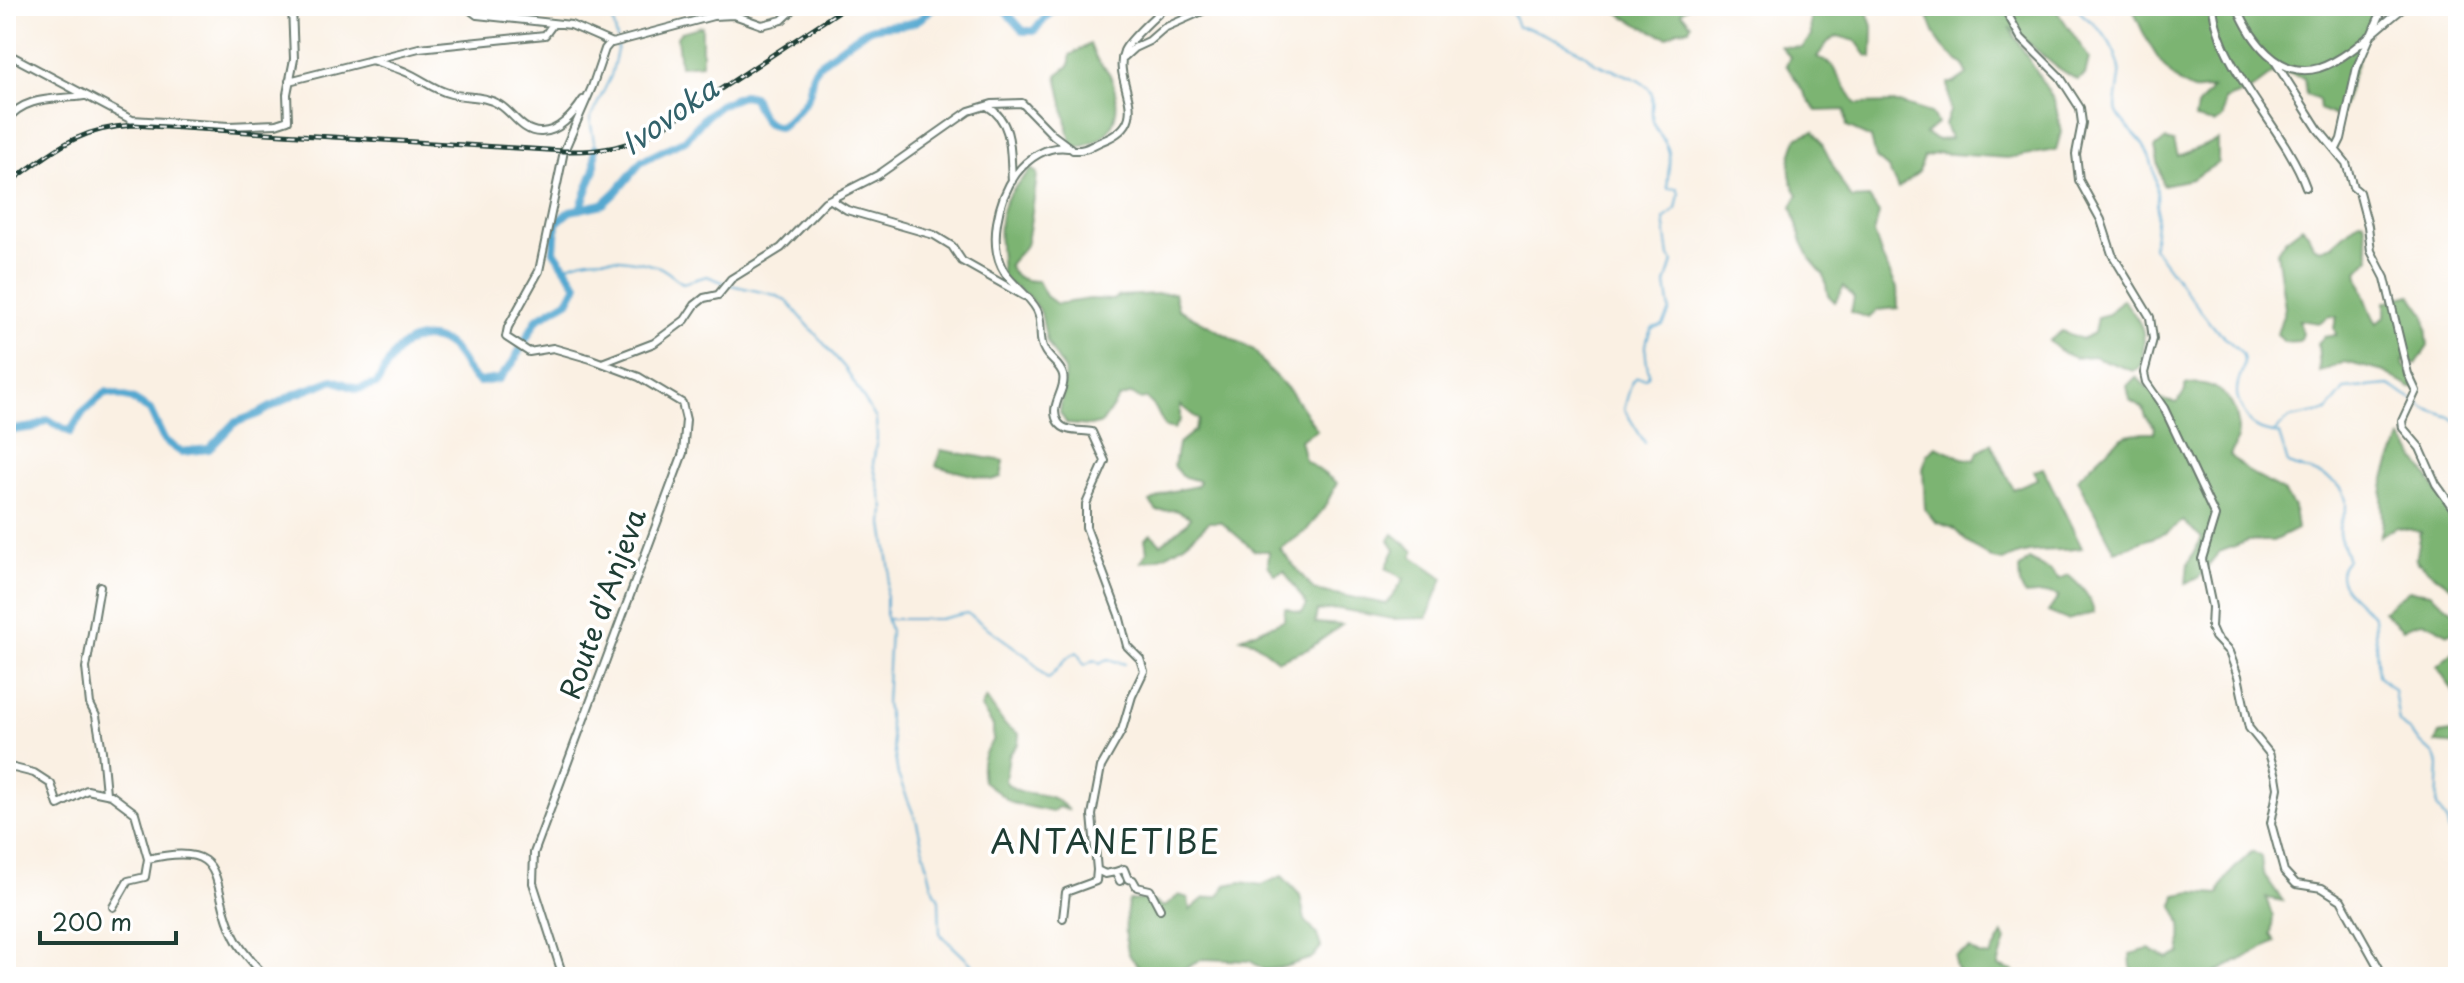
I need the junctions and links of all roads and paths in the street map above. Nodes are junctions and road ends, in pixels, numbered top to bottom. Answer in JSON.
{"nodes":[{"id":1,"x":292,"y":6,"type":"edge"},
{"id":2,"x":465,"y":6,"type":"edge"},
{"id":3,"x":729,"y":6,"type":"edge"},
{"id":4,"x":797,"y":6,"type":"edge"},
{"id":5,"x":1166,"y":6,"type":"edge"},
{"id":6,"x":1214,"y":6,"type":"edge"},
{"id":7,"x":2003,"y":6,"type":"edge"},
{"id":8,"x":2213,"y":6,"type":"edge"},
{"id":9,"x":2237,"y":6,"type":"edge"},
{"id":10,"x":2384,"y":6,"type":"edge"},
{"id":11,"x":2406,"y":6,"type":"edge"},
{"id":12,"x":724,"y":16,"type":"junction"},
{"id":13,"x":553,"y":24,"type":"junction"},
{"id":14,"x":2372,"y":34,"type":"junction"},
{"id":15,"x":598,"y":38,"type":"junction"},
{"id":16,"x":614,"y":42,"type":"junction"},
{"id":17,"x":6,"y":53,"type":"edge"},
{"id":18,"x":602,"y":57,"type":"junction"},
{"id":19,"x":371,"y":60,"type":"junction"},
{"id":20,"x":1122,"y":60,"type":"junction"},
{"id":21,"x":2274,"y":60,"type":"junction"},
{"id":22,"x":289,"y":81,"type":"junction"},
{"id":23,"x":592,"y":87,"type":"junction"},
{"id":24,"x":84,"y":96,"type":"junction"},
{"id":25,"x":986,"y":105,"type":"junction"},
{"id":26,"x":6,"y":121,"type":"edge"},
{"id":27,"x":1068,"y":148,"type":"junction"},
{"id":28,"x":2336,"y":149,"type":"junction"},
{"id":29,"x":1012,"y":181,"type":"junction"},
{"id":30,"x":2306,"y":187,"type":"dead end"},
{"id":31,"x":831,"y":200,"type":"junction"},
{"id":32,"x":1030,"y":300,"type":"junction"},
{"id":33,"x":602,"y":363,"type":"junction"},
{"id":34,"x":2458,"y":515,"type":"edge"},
{"id":35,"x":100,"y":586,"type":"dead end"},
{"id":36,"x":6,"y":766,"type":"edge"},
{"id":37,"x":106,"y":793,"type":"junction"},
{"id":38,"x":148,"y":859,"type":"junction"},
{"id":39,"x":1097,"y":870,"type":"junction"},
{"id":40,"x":1115,"y":872,"type":"junction"},
{"id":41,"x":1120,"y":881,"type":"dead end"},
{"id":42,"x":113,"y":907,"type":"dead end"},
{"id":43,"x":1160,"y":909,"type":"dead end"},
{"id":44,"x":1063,"y":918,"type":"dead end"},
{"id":45,"x":266,"y":977,"type":"edge"},
{"id":46,"x":561,"y":977,"type":"edge"},
{"id":47,"x":2384,"y":977,"type":"edge"}],
"edges":[{"from":1,"to":22,"type":"street"},
{"from":2,"to":13,"type":"street"},
{"from":3,"to":12,"type":"street"},
{"from":4,"to":12,"type":"street"},
{"from":5,"to":20,"type":"street"},
{"from":6,"to":20,"type":"street"},
{"from":7,"to":47,"type":"street"},
{"from":8,"to":30,"type":"street"},
{"from":9,"to":21,"type":"street"},
{"from":10,"to":14,"type":"street"},
{"from":11,"to":14,"type":"street"},
{"from":12,"to":16,"type":"street"},
{"from":13,"to":15,"type":"street"},
{"from":13,"to":19,"type":"street"},
{"from":14,"to":21,"type":"street"},
{"from":14,"to":28,"type":"street"},
{"from":15,"to":16,"type":"street"},
{"from":15,"to":18,"type":"street"},
{"from":16,"to":18,"type":"street"},
{"from":17,"to":24,"type":"street"},
{"from":18,"to":23,"type":"street"},
{"from":19,"to":22,"type":"street"},
{"from":19,"to":23,"type":"street"},
{"from":20,"to":27,"type":"street"},
{"from":21,"to":28,"type":"street"},
{"from":22,"to":24,"type":"street"},
{"from":23,"to":33,"type":"street","name":"Route d'Anjeva"},
{"from":24,"to":26,"type":"street"},
{"from":25,"to":27,"type":"street"},
{"from":25,"to":29,"type":"street"},
{"from":25,"to":31,"type":"street"},
{"from":27,"to":29,"type":"street"},
{"from":28,"to":34,"type":"street"},
{"from":29,"to":32,"type":"street"},
{"from":31,"to":32,"type":"street"},
{"from":31,"to":33,"type":"street"},
{"from":32,"to":39,"type":"street"},
{"from":33,"to":46,"type":"street","name":"Route d'Anjeva"},
{"from":35,"to":37,"type":"street"},
{"from":36,"to":37,"type":"street"},
{"from":37,"to":38,"type":"street"},
{"from":38,"to":42,"type":"street"},
{"from":38,"to":45,"type":"street"},
{"from":39,"to":40,"type":"street"},
{"from":39,"to":44,"type":"street"},
{"from":40,"to":41,"type":"street"},
{"from":40,"to":43,"type":"street"}]}
